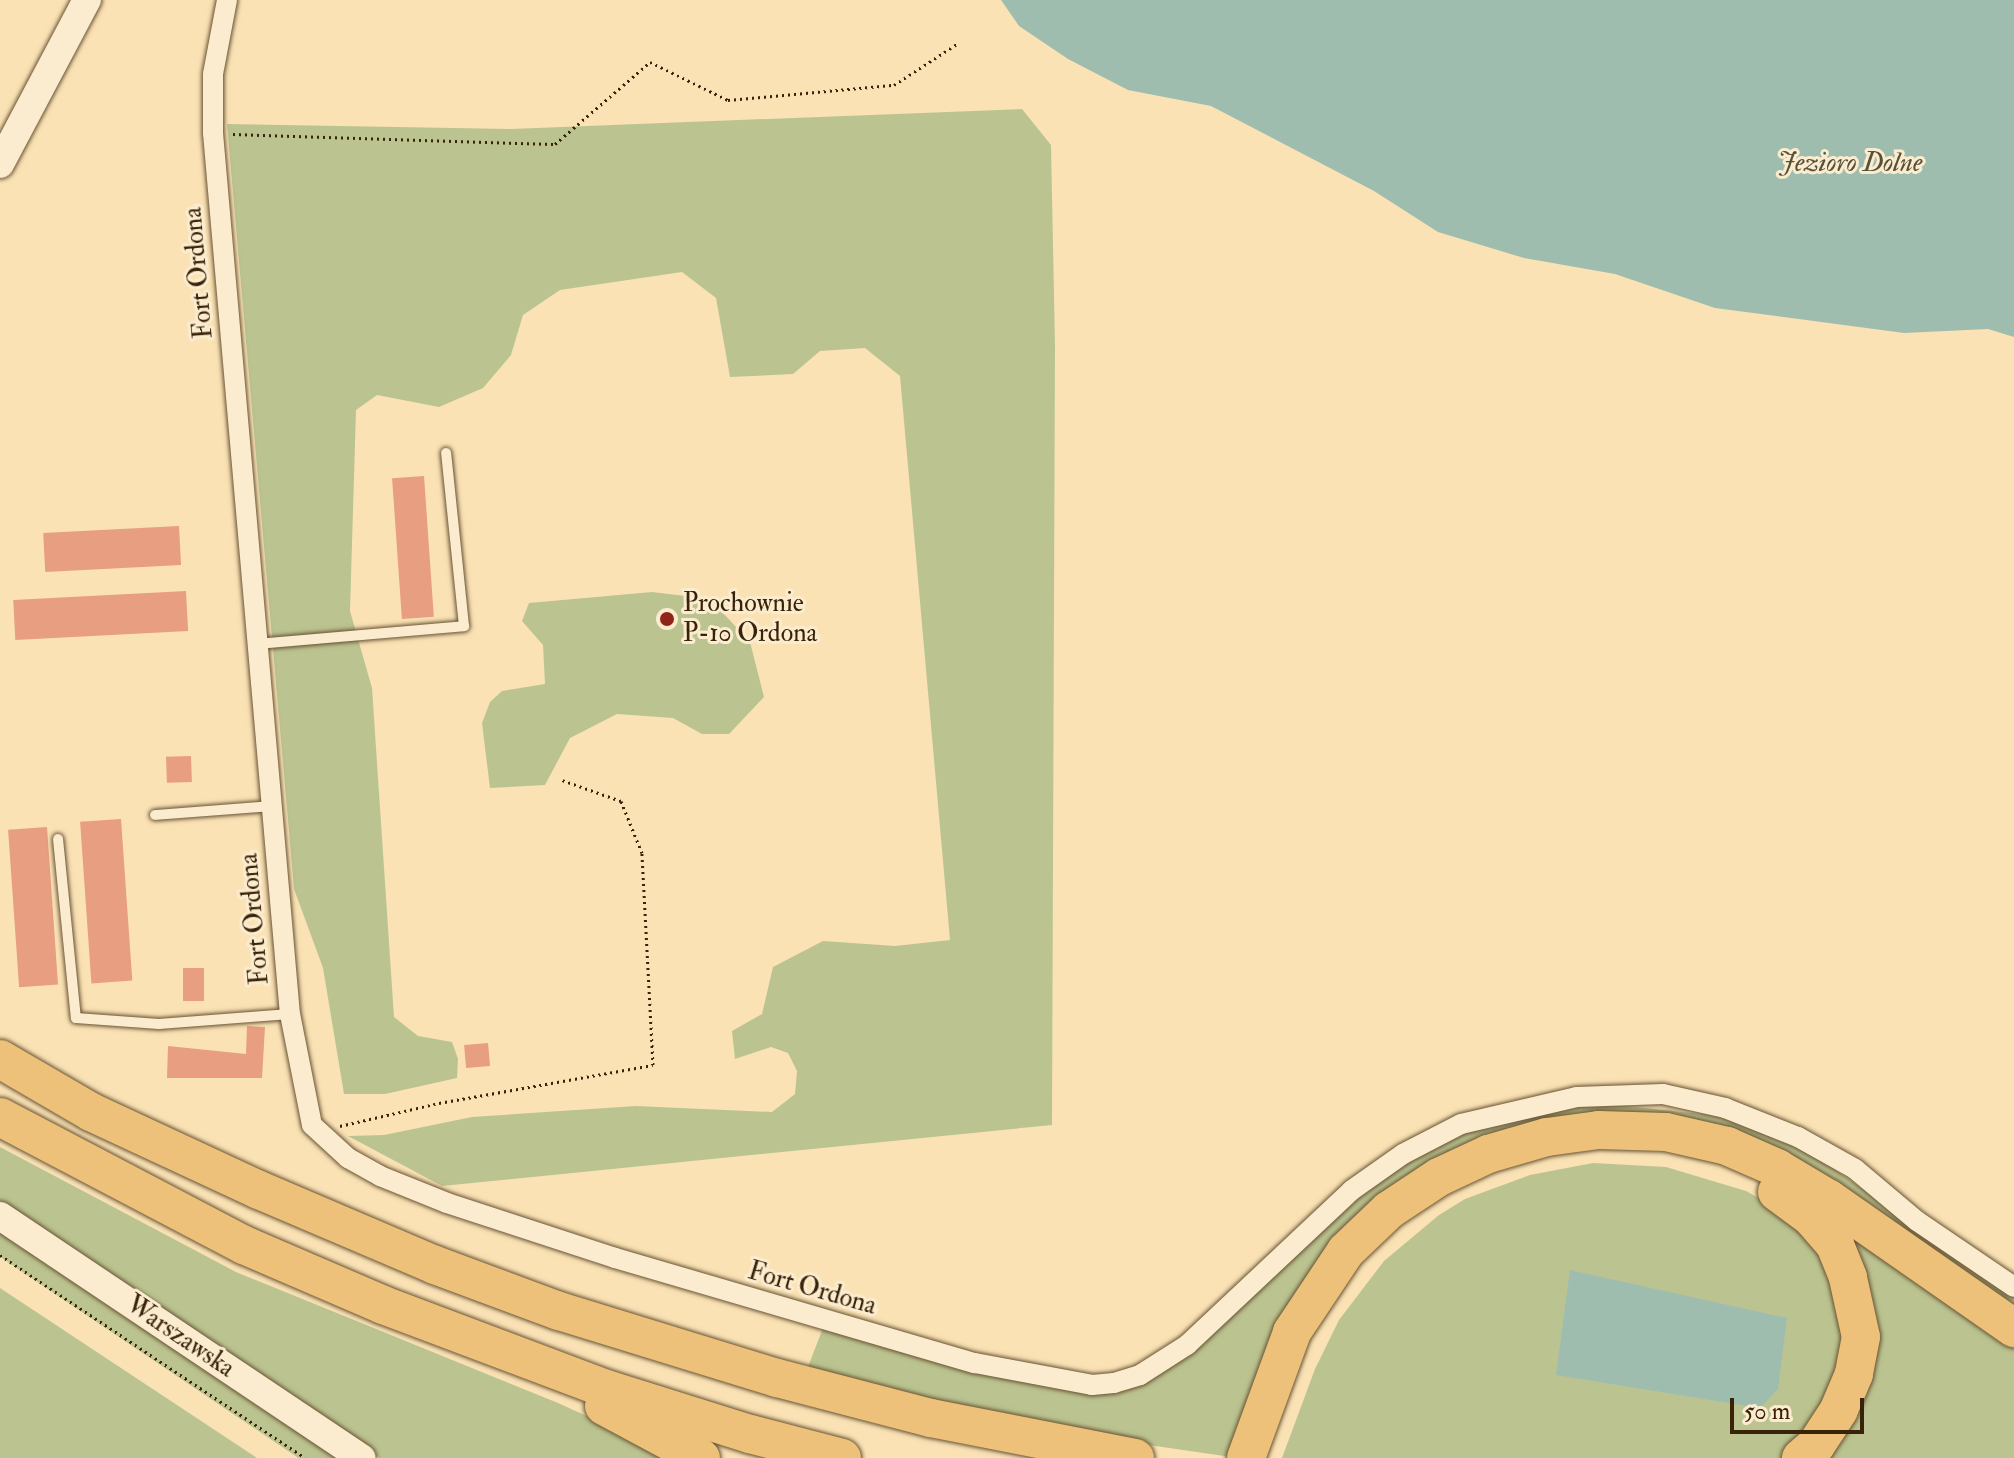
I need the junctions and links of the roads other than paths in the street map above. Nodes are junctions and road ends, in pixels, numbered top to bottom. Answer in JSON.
{"nodes":[{"id":1,"x":87,"y":0,"type":"edge"},
{"id":2,"x":227,"y":0,"type":"edge"},
{"id":3,"x":0,"y":164,"type":"edge"},
{"id":4,"x":446,"y":453,"type":"dead end"},
{"id":5,"x":256,"y":644,"type":"junction"},
{"id":6,"x":271,"y":806,"type":"junction"},
{"id":7,"x":155,"y":815,"type":"dead end"},
{"id":8,"x":58,"y":839,"type":"dead end"},
{"id":9,"x":290,"y":1014,"type":"junction"},
{"id":10,"x":0,"y":1059,"type":"edge"},
{"id":11,"x":0,"y":1117,"type":"edge"},
{"id":12,"x":0,"y":1216,"type":"edge"},
{"id":13,"x":2014,"y":1287,"type":"edge"},
{"id":14,"x":2014,"y":1328,"type":"edge"},
{"id":15,"x":541,"y":1366,"type":"junction"},
{"id":16,"x":1261,"y":1450,"type":"edge"},
{"id":17,"x":361,"y":1458,"type":"edge"},
{"id":18,"x":701,"y":1458,"type":"edge"},
{"id":19,"x":842,"y":1458,"type":"edge"},
{"id":20,"x":1135,"y":1458,"type":"edge"},
{"id":21,"x":1801,"y":1458,"type":"edge"}],
"edges":[{"from":1,"to":3,"type":"main road"},
{"from":2,"to":5,"type":"street","name":"Fort Ordona"},
{"from":4,"to":5,"type":"lane"},
{"from":5,"to":6,"type":"street","name":"Fort Ordona"},
{"from":6,"to":7,"type":"lane"},
{"from":6,"to":9,"type":"street","name":"Fort Ordona"},
{"from":8,"to":9,"type":"lane"},
{"from":9,"to":13,"type":"street","name":"Fort Ordona"},
{"from":10,"to":20,"type":"highway"},
{"from":11,"to":15,"type":"highway"},
{"from":12,"to":17,"type":"main road","name":"Warszawska"},
{"from":14,"to":16,"type":"highway"},
{"from":15,"to":18,"type":"highway"},
{"from":15,"to":19,"type":"highway"},
{"from":16,"to":21,"type":"highway"}]}
